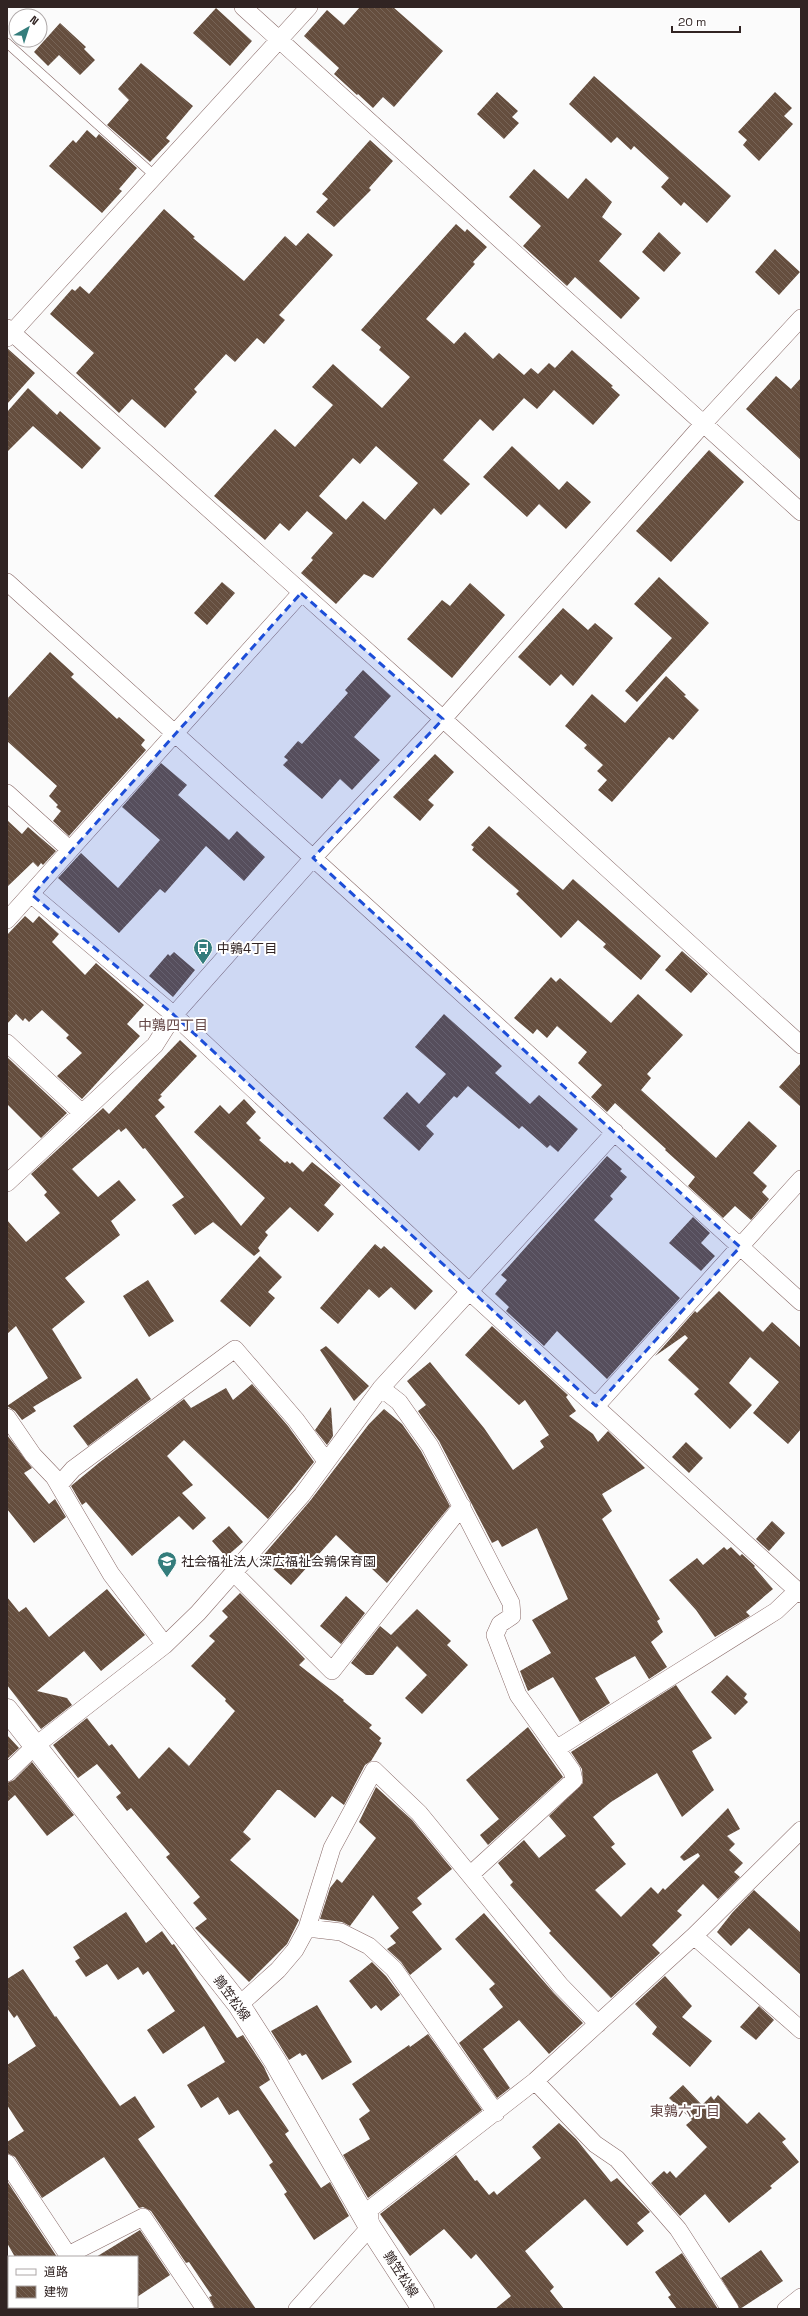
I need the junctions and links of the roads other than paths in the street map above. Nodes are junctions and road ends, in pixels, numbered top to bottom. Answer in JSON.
{"nodes":[{"id":1,"x":242,"y":7,"type":"edge"},
{"id":2,"x":309,"y":7,"type":"edge"},
{"id":3,"x":279,"y":40,"type":"junction"},
{"id":4,"x":7,"y":43,"type":"edge"},
{"id":5,"x":155,"y":176,"type":"junction"},
{"id":6,"x":801,"y":318,"type":"edge"},
{"id":7,"x":9,"y":333,"type":"edge"},
{"id":8,"x":704,"y":423,"type":"junction"},
{"id":9,"x":801,"y":512,"type":"edge"},
{"id":10,"x":7,"y":582,"type":"edge"},
{"id":11,"x":302,"y":593,"type":"junction"},
{"id":12,"x":443,"y":719,"type":"junction"},
{"id":13,"x":176,"y":734,"type":"junction"},
{"id":14,"x":7,"y":793,"type":"edge"},
{"id":15,"x":69,"y":850,"type":"junction"},
{"id":16,"x":313,"y":858,"type":"junction"},
{"id":17,"x":32,"y":895,"type":"junction"},
{"id":18,"x":7,"y":920,"type":"edge"},
{"id":19,"x":174,"y":1015,"type":"junction"},
{"id":20,"x":7,"y":1042,"type":"edge"},
{"id":21,"x":801,"y":1045,"type":"edge"},
{"id":22,"x":82,"y":1113,"type":"junction"},
{"id":23,"x":615,"y":1132,"type":"junction"},
{"id":24,"x":801,"y":1179,"type":"edge"},
{"id":25,"x":7,"y":1183,"type":"edge"},
{"id":26,"x":740,"y":1247,"type":"junction"},
{"id":27,"x":470,"y":1292,"type":"junction"},
{"id":28,"x":801,"y":1302,"type":"edge"},
{"id":29,"x":382,"y":1388,"type":"junction"},
{"id":30,"x":596,"y":1406,"type":"junction"},
{"id":31,"x":7,"y":1417,"type":"edge"},
{"id":32,"x":326,"y":1461,"type":"junction"},
{"id":33,"x":59,"y":1485,"type":"junction"},
{"id":34,"x":462,"y":1506,"type":"junction"},
{"id":35,"x":234,"y":1573,"type":"junction"},
{"id":36,"x":799,"y":1593,"type":"edge"},
{"id":37,"x":165,"y":1645,"type":"junction"},
{"id":38,"x":7,"y":1710,"type":"edge"},
{"id":39,"x":35,"y":1746,"type":"junction"},
{"id":40,"x":556,"y":1749,"type":"junction"},
{"id":41,"x":7,"y":1773,"type":"edge"},
{"id":42,"x":801,"y":1830,"type":"edge"},
{"id":43,"x":470,"y":1875,"type":"junction"},
{"id":44,"x":307,"y":1928,"type":"junction"},
{"id":45,"x":694,"y":1936,"type":"junction"},
{"id":46,"x":239,"y":2005,"type":"junction"},
{"id":47,"x":598,"y":2024,"type":"junction"},
{"id":48,"x":801,"y":2030,"type":"edge"},
{"id":49,"x":536,"y":2081,"type":"junction"},
{"id":50,"x":496,"y":2113,"type":"junction"},
{"id":51,"x":7,"y":2163,"type":"edge"},
{"id":52,"x":370,"y":2227,"type":"junction"},
{"id":53,"x":801,"y":2297,"type":"edge"},
{"id":54,"x":205,"y":2309,"type":"edge"},
{"id":55,"x":297,"y":2309,"type":"edge"},
{"id":56,"x":423,"y":2309,"type":"edge"},
{"id":57,"x":730,"y":2309,"type":"edge"},
{"id":58,"x":786,"y":2309,"type":"edge"}],
"edges":[{"from":1,"to":3,"type":"street"},
{"from":2,"to":3,"type":"street"},
{"from":3,"to":5,"type":"street"},
{"from":3,"to":8,"type":"street"},
{"from":4,"to":5,"type":"lane"},
{"from":5,"to":7,"type":"street"},
{"from":6,"to":8,"type":"street"},
{"from":7,"to":11,"type":"street"},
{"from":8,"to":9,"type":"street"},
{"from":8,"to":12,"type":"street"},
{"from":10,"to":13,"type":"street"},
{"from":11,"to":12,"type":"street"},
{"from":11,"to":13,"type":"street"},
{"from":12,"to":16,"type":"street"},
{"from":12,"to":21,"type":"street"},
{"from":13,"to":15,"type":"street"},
{"from":13,"to":16,"type":"street"},
{"from":14,"to":15,"type":"street"},
{"from":15,"to":17,"type":"street"},
{"from":16,"to":19,"type":"street"},
{"from":16,"to":23,"type":"street"},
{"from":17,"to":18,"type":"street"},
{"from":17,"to":19,"type":"street"},
{"from":19,"to":22,"type":"street"},
{"from":19,"to":27,"type":"street"},
{"from":20,"to":22,"type":"street"},
{"from":22,"to":25,"type":"street"},
{"from":23,"to":26,"type":"street"},
{"from":23,"to":27,"type":"street"},
{"from":24,"to":26,"type":"street"},
{"from":26,"to":28,"type":"street"},
{"from":26,"to":30,"type":"street"},
{"from":27,"to":29,"type":"street"},
{"from":27,"to":30,"type":"street"},
{"from":29,"to":32,"type":"street"},
{"from":29,"to":34,"type":"street"},
{"from":30,"to":36,"type":"street"},
{"from":31,"to":33,"type":"street"},
{"from":32,"to":33,"type":"street"},
{"from":32,"to":35,"type":"street"},
{"from":33,"to":37,"type":"street"},
{"from":34,"to":35,"type":"street"},
{"from":34,"to":40,"type":"street"},
{"from":35,"to":37,"type":"street"},
{"from":36,"to":40,"type":"street"},
{"from":37,"to":39,"type":"street"},
{"from":38,"to":39,"type":"main road","name":"鶉笠松線"},
{"from":39,"to":41,"type":"street"},
{"from":39,"to":46,"type":"main road","name":"鶉笠松線"},
{"from":40,"to":43,"type":"street"},
{"from":42,"to":45,"type":"street"},
{"from":43,"to":44,"type":"street"},
{"from":43,"to":47,"type":"street"},
{"from":44,"to":46,"type":"street"},
{"from":44,"to":50,"type":"street"},
{"from":45,"to":47,"type":"street"},
{"from":45,"to":48,"type":"street"},
{"from":46,"to":52,"type":"main road","name":"鶉笠松線"},
{"from":47,"to":49,"type":"street"},
{"from":49,"to":50,"type":"street"},
{"from":49,"to":57,"type":"street"},
{"from":50,"to":52,"type":"street"},
{"from":51,"to":54,"type":"street"},
{"from":52,"to":55,"type":"street"},
{"from":52,"to":56,"type":"main road","name":"鶉笠松線"},
{"from":53,"to":58,"type":"street"}]}
